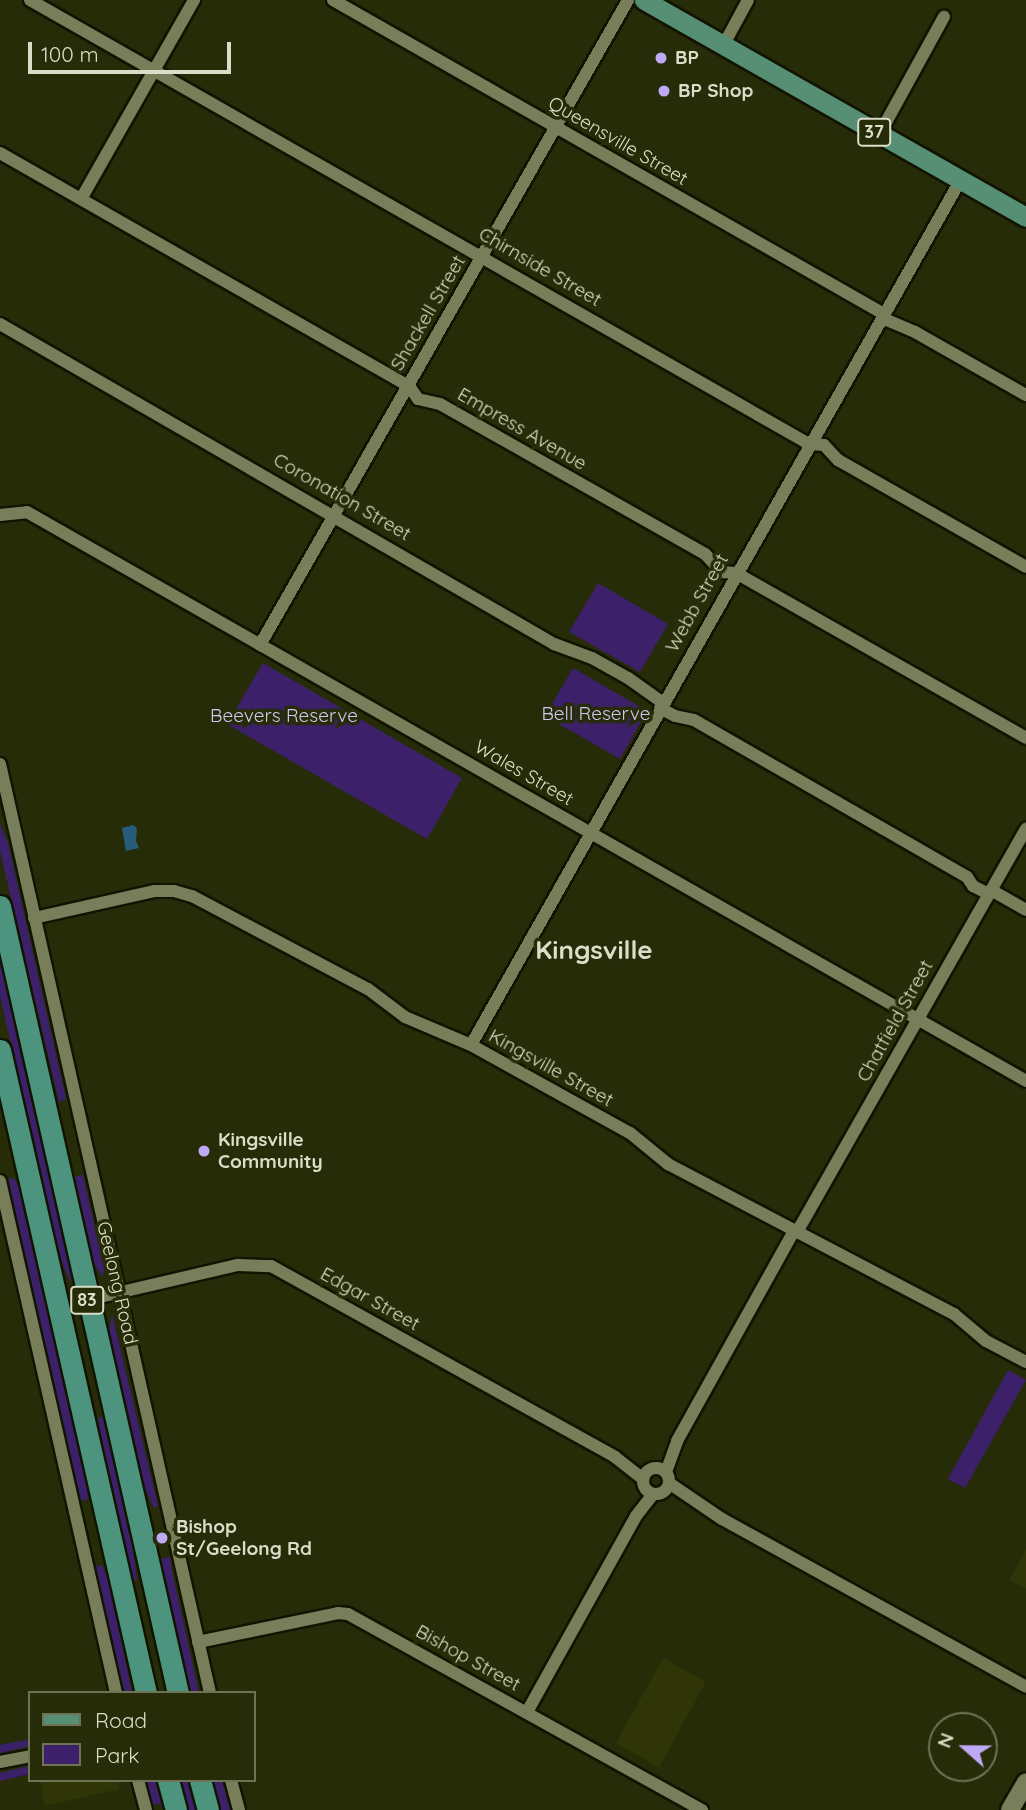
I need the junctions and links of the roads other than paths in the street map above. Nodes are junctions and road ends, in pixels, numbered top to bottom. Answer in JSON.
{"nodes":[{"id":1,"x":30,"y":0,"type":"edge"},
{"id":2,"x":194,"y":0,"type":"edge"},
{"id":3,"x":334,"y":0,"type":"edge"},
{"id":4,"x":628,"y":0,"type":"edge"},
{"id":5,"x":644,"y":0,"type":"edge"},
{"id":6,"x":748,"y":0,"type":"edge"},
{"id":7,"x":944,"y":18,"type":"dead end"},
{"id":8,"x":723,"y":46,"type":"junction"},
{"id":9,"x":154,"y":70,"type":"junction"},
{"id":10,"x":556,"y":128,"type":"junction"},
{"id":11,"x":879,"y":135,"type":"junction"},
{"id":12,"x":0,"y":153,"type":"edge"},
{"id":13,"x":960,"y":181,"type":"junction"},
{"id":14,"x":81,"y":199,"type":"junction"},
{"id":15,"x":1026,"y":217,"type":"edge"},
{"id":16,"x":483,"y":256,"type":"junction"},
{"id":17,"x":883,"y":316,"type":"junction"},
{"id":18,"x":0,"y":324,"type":"edge"},
{"id":19,"x":409,"y":386,"type":"junction"},
{"id":20,"x":1026,"y":395,"type":"edge"},
{"id":21,"x":809,"y":444,"type":"junction"},
{"id":22,"x":335,"y":514,"type":"junction"},
{"id":23,"x":0,"y":515,"type":"edge"},
{"id":24,"x":1026,"y":567,"type":"edge"},
{"id":25,"x":736,"y":573,"type":"junction"},
{"id":26,"x":260,"y":645,"type":"junction"},
{"id":27,"x":662,"y":706,"type":"junction"},
{"id":28,"x":1026,"y":738,"type":"edge"},
{"id":29,"x":0,"y":764,"type":"edge"},
{"id":30,"x":0,"y":812,"type":"edge"},
{"id":31,"x":1026,"y":829,"type":"edge"},
{"id":32,"x":14,"y":831,"type":"junction"},
{"id":33,"x":589,"y":834,"type":"junction"},
{"id":34,"x":990,"y":892,"type":"junction"},
{"id":35,"x":0,"y":906,"type":"edge"},
{"id":36,"x":1026,"y":910,"type":"edge"},
{"id":37,"x":34,"y":918,"type":"junction"},
{"id":38,"x":918,"y":1020,"type":"junction"},
{"id":39,"x":471,"y":1045,"type":"junction"},
{"id":40,"x":0,"y":1050,"type":"edge"},
{"id":41,"x":1026,"y":1081,"type":"edge"},
{"id":42,"x":0,"y":1181,"type":"edge"},
{"id":43,"x":796,"y":1232,"type":"junction"},
{"id":44,"x":118,"y":1292,"type":"junction"},
{"id":45,"x":87,"y":1300,"type":"junction"},
{"id":46,"x":57,"y":1307,"type":"junction"},
{"id":47,"x":1026,"y":1362,"type":"edge"},
{"id":48,"x":656,"y":1481,"type":"junction"},
{"id":49,"x":198,"y":1642,"type":"junction"},
{"id":50,"x":1026,"y":1687,"type":"edge"},
{"id":51,"x":116,"y":1691,"type":"edge"},
{"id":52,"x":146,"y":1691,"type":"edge"},
{"id":53,"x":178,"y":1691,"type":"edge"},
{"id":54,"x":210,"y":1691,"type":"edge"},
{"id":55,"x":527,"y":1712,"type":"junction"},
{"id":56,"x":28,"y":1756,"type":"edge"},
{"id":57,"x":0,"y":1762,"type":"edge"},
{"id":58,"x":139,"y":1782,"type":"edge"},
{"id":59,"x":169,"y":1782,"type":"edge"},
{"id":60,"x":201,"y":1782,"type":"edge"},
{"id":61,"x":232,"y":1782,"type":"edge"},
{"id":62,"x":1026,"y":1782,"type":"edge"},
{"id":63,"x":146,"y":1810,"type":"edge"},
{"id":64,"x":176,"y":1810,"type":"edge"},
{"id":65,"x":208,"y":1810,"type":"edge"},
{"id":66,"x":239,"y":1810,"type":"edge"},
{"id":67,"x":702,"y":1810,"type":"edge"},
{"id":68,"x":1010,"y":1810,"type":"edge"}],
"edges":[{"from":1,"to":9,"type":"street","name":"Chirnside Street"},
{"from":2,"to":9,"type":"street"},
{"from":3,"to":10,"type":"street","name":"Queensville Street"},
{"from":4,"to":10,"type":"street","name":"Shackell Street"},
{"from":5,"to":8,"type":"main road","number":"37"},
{"from":6,"to":8,"type":"street"},
{"from":7,"to":11,"type":"street"},
{"from":8,"to":11,"type":"main road","number":"37"},
{"from":9,"to":14,"type":"street"},
{"from":9,"to":16,"type":"street","name":"Chirnside Street"},
{"from":10,"to":16,"type":"street","name":"Shackell Street"},
{"from":10,"to":17,"type":"street","name":"Queensville Street"},
{"from":11,"to":13,"type":"main road","number":"37"},
{"from":12,"to":14,"type":"street","name":"Empress Avenue"},
{"from":13,"to":15,"type":"main road","number":"37"},
{"from":13,"to":17,"type":"street","name":"Webb Street"},
{"from":14,"to":19,"type":"street","name":"Empress Avenue"},
{"from":16,"to":19,"type":"street","name":"Shackell Street"},
{"from":16,"to":21,"type":"street","name":"Chirnside Street"},
{"from":17,"to":20,"type":"street","name":"Queensville Street"},
{"from":17,"to":21,"type":"street","name":"Webb Street"},
{"from":18,"to":22,"type":"street","name":"Coronation Street"},
{"from":19,"to":22,"type":"street","name":"Shackell Street"},
{"from":19,"to":25,"type":"street","name":"Empress Avenue"},
{"from":21,"to":24,"type":"street","name":"Chirnside Street"},
{"from":21,"to":25,"type":"street","name":"Webb Street"},
{"from":22,"to":26,"type":"street","name":"Shackell Street"},
{"from":22,"to":27,"type":"street","name":"Coronation Street"},
{"from":23,"to":26,"type":"street","name":"Wales Street"},
{"from":25,"to":27,"type":"street","name":"Webb Street"},
{"from":25,"to":28,"type":"street","name":"Empress Avenue"},
{"from":26,"to":33,"type":"street","name":"Wales Street"},
{"from":27,"to":33,"type":"street","name":"Webb Street"},
{"from":27,"to":34,"type":"street","name":"Coronation Street"},
{"from":29,"to":32,"type":"street","name":"Geelong Road"},
{"from":30,"to":32,"type":"street","name":"Geelong Road"},
{"from":31,"to":34,"type":"street","name":"Chatfield Street"},
{"from":32,"to":37,"type":"street","name":"Geelong Road"},
{"from":33,"to":38,"type":"street","name":"Wales Street"},
{"from":33,"to":39,"type":"street","name":"Webb Street"},
{"from":34,"to":36,"type":"street","name":"Coronation Street"},
{"from":34,"to":38,"type":"street","name":"Chatfield Street"},
{"from":35,"to":45,"type":"highway","name":"Geelong Road","number":"83"},
{"from":37,"to":39,"type":"street","name":"Kingsville Street"},
{"from":37,"to":44,"type":"street","name":"Geelong Road"},
{"from":38,"to":41,"type":"street","name":"Wales Street"},
{"from":38,"to":43,"type":"street","name":"Chatfield Street"},
{"from":39,"to":43,"type":"street","name":"Kingsville Street"},
{"from":40,"to":46,"type":"highway","number":"83"},
{"from":42,"to":51,"type":"street"},
{"from":43,"to":47,"type":"street","name":"Kingsville Street"},
{"from":43,"to":48,"type":"street","name":"Chatfield Street"},
{"from":44,"to":45,"type":"street","name":"Edgar Street"},
{"from":44,"to":48,"type":"street","name":"Edgar Street"},
{"from":44,"to":49,"type":"street","name":"Geelong Road"},
{"from":45,"to":46,"type":"highway"},
{"from":45,"to":53,"type":"highway","name":"Geelong Road","number":"83"},
{"from":46,"to":52,"type":"highway","number":"83"},
{"from":48,"to":50,"type":"street","name":"Edgar Street"},
{"from":48,"to":55,"type":"street","name":"Chatfield Street"},
{"from":49,"to":54,"type":"street","name":"Geelong Road"},
{"from":49,"to":55,"type":"street","name":"Bishop Street"},
{"from":55,"to":67,"type":"street","name":"Bishop Street"},
{"from":56,"to":57,"type":"street"},
{"from":58,"to":63,"type":"street"},
{"from":59,"to":64,"type":"highway"},
{"from":60,"to":65,"type":"highway"},
{"from":61,"to":66,"type":"street"},
{"from":62,"to":68,"type":"main road"}]}
